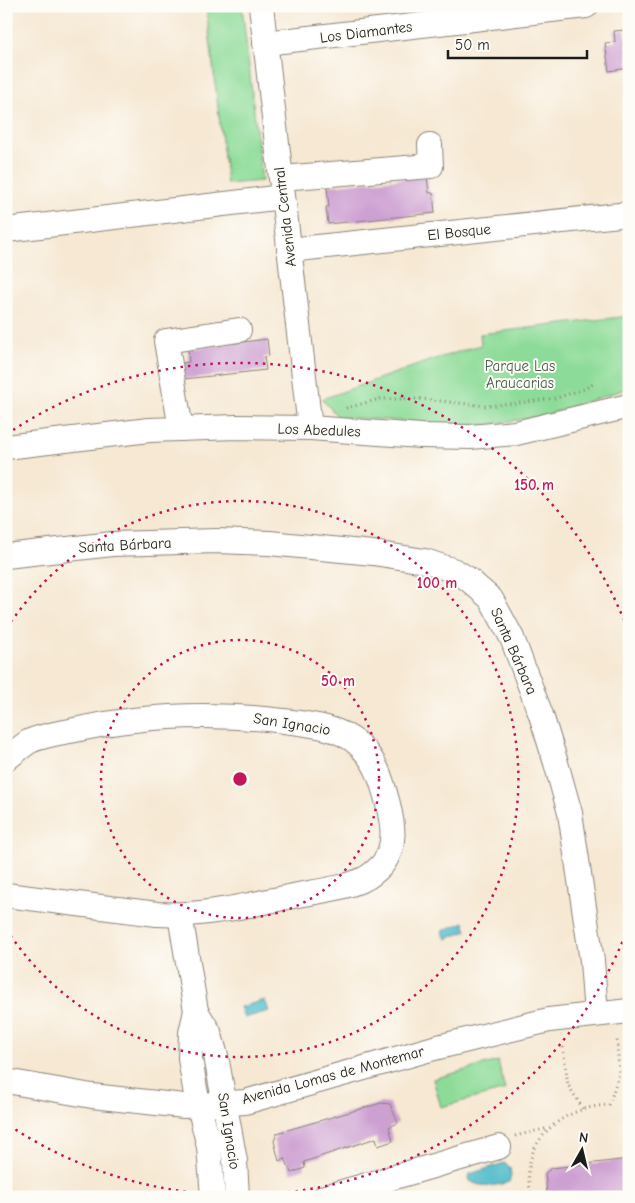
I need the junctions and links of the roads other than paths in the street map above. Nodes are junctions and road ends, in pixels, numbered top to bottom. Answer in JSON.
{"nodes":[{"id":1,"x":261,"y":6,"type":"edge"},
{"id":2,"x":586,"y":6,"type":"edge"},
{"id":3,"x":265,"y":43,"type":"junction"},
{"id":4,"x":430,"y":145,"type":"dead end"},
{"id":5,"x":282,"y":187,"type":"junction"},
{"id":6,"x":629,"y":214,"type":"edge"},
{"id":7,"x":6,"y":230,"type":"edge"},
{"id":8,"x":289,"y":250,"type":"junction"},
{"id":9,"x":239,"y":330,"type":"dead end"},
{"id":10,"x":629,"y":406,"type":"edge"},
{"id":11,"x":310,"y":428,"type":"junction"},
{"id":12,"x":181,"y":429,"type":"junction"},
{"id":13,"x":6,"y":447,"type":"edge"},
{"id":14,"x":6,"y":556,"type":"edge"},
{"id":15,"x":6,"y":760,"type":"edge"},
{"id":16,"x":6,"y":894,"type":"edge"},
{"id":17,"x":180,"y":915,"type":"junction"},
{"id":18,"x":196,"y":1011,"type":"junction"},
{"id":19,"x":629,"y":1011,"type":"edge"},
{"id":20,"x":596,"y":1014,"type":"junction"},
{"id":21,"x":6,"y":1081,"type":"edge"},
{"id":22,"x":225,"y":1103,"type":"junction"},
{"id":23,"x":199,"y":1105,"type":"junction"},
{"id":24,"x":498,"y":1147,"type":"road end"},
{"id":25,"x":332,"y":1196,"type":"edge"},
{"id":26,"x":213,"y":1197,"type":"edge"},
{"id":27,"x":237,"y":1197,"type":"edge"}],
"edges":[{"from":1,"to":3,"type":"street","name":"Avenida Central"},
{"from":2,"to":3,"type":"street","name":"Los Diamantes"},
{"from":3,"to":5,"type":"street","name":"Avenida Central"},
{"from":4,"to":5,"type":"street"},
{"from":5,"to":7,"type":"street"},
{"from":5,"to":8,"type":"street","name":"Avenida Central"},
{"from":6,"to":8,"type":"street","name":"El Bosque"},
{"from":8,"to":11,"type":"street","name":"Avenida Central"},
{"from":9,"to":12,"type":"street"},
{"from":10,"to":11,"type":"street","name":"Los Abedules"},
{"from":11,"to":12,"type":"street","name":"Los Abedules"},
{"from":12,"to":13,"type":"street","name":"Los Abedules"},
{"from":14,"to":20,"type":"street","name":"Santa Bárbara"},
{"from":15,"to":17,"type":"street","name":"San Ignacio"},
{"from":16,"to":17,"type":"street","name":"San Ignacio"},
{"from":17,"to":18,"type":"street","name":"San Ignacio"},
{"from":18,"to":22,"type":"street","name":"San Ignacio"},
{"from":18,"to":23,"type":"street","name":"San Ignacio"},
{"from":19,"to":20,"type":"street","name":"Avenida Lomas de Montemar"},
{"from":20,"to":22,"type":"street","name":"Avenida Lomas de Montemar"},
{"from":21,"to":23,"type":"street","name":"Avenida Lomas de Montemar"},
{"from":22,"to":23,"type":"street","name":"Avenida Lomas de Montemar"},
{"from":22,"to":27,"type":"street","name":"San Ignacio"},
{"from":23,"to":26,"type":"street","name":"San Ignacio"},
{"from":24,"to":25,"type":"street"}]}
